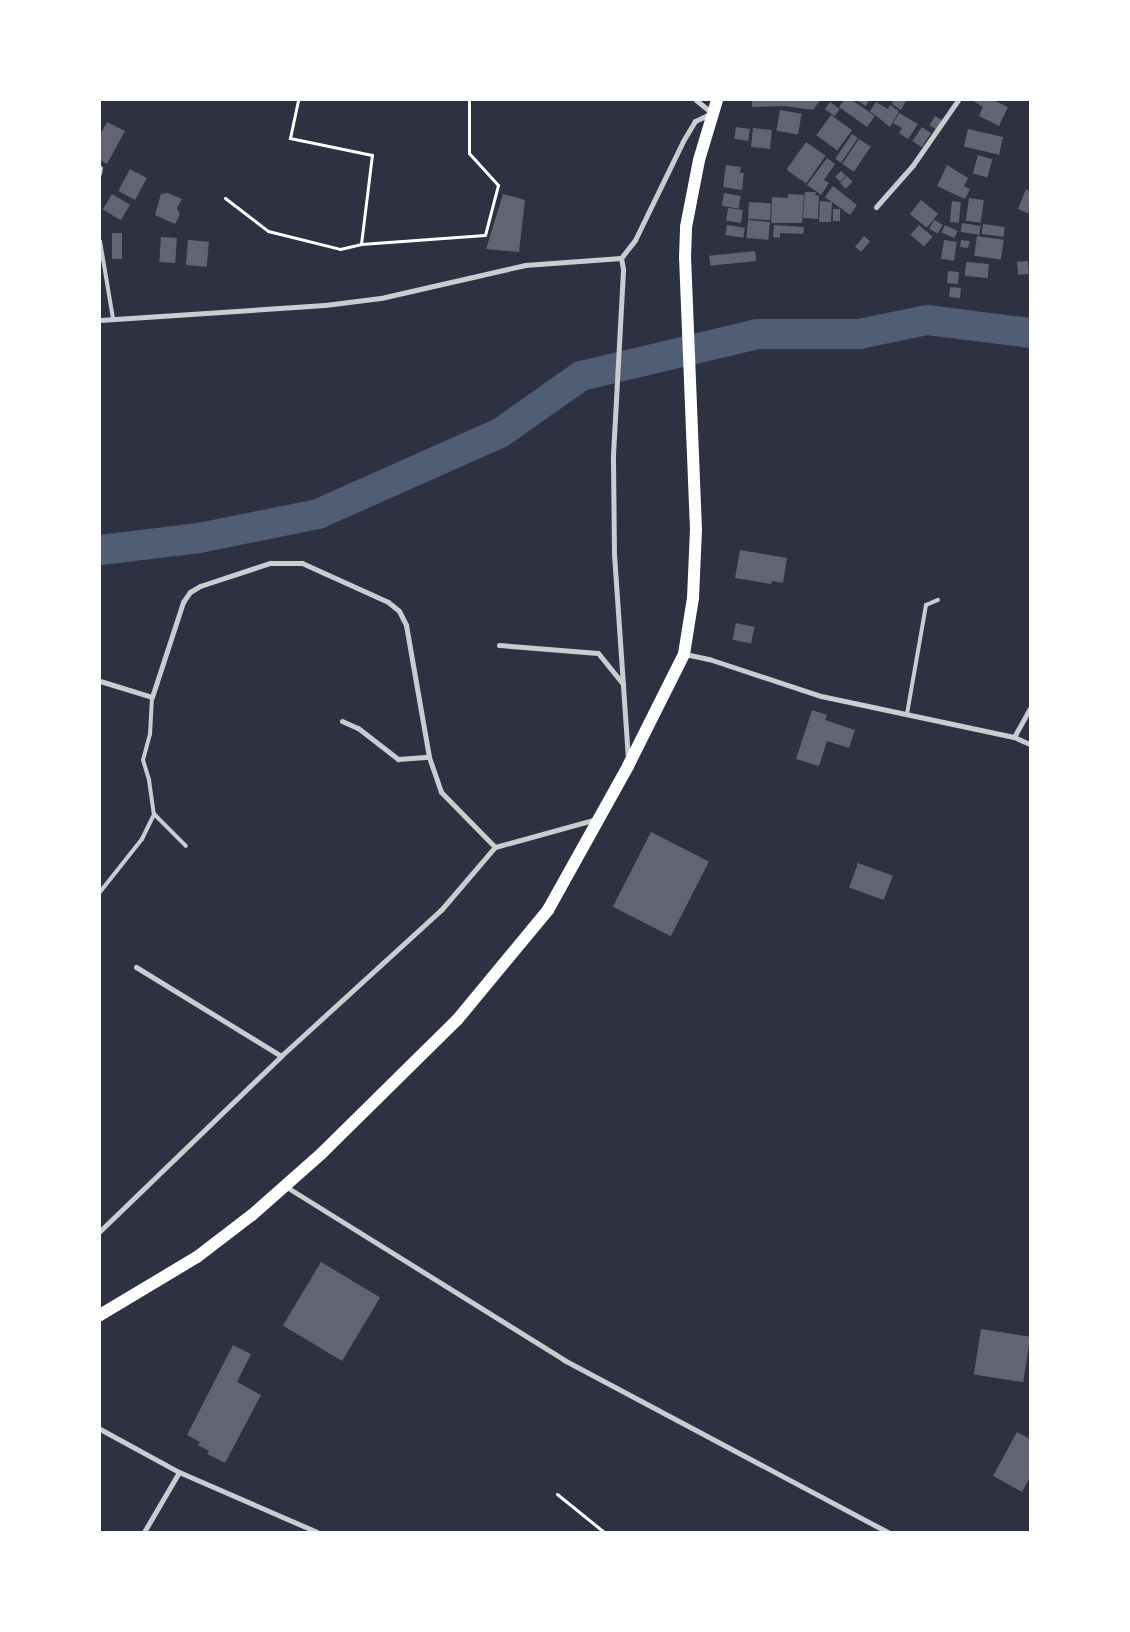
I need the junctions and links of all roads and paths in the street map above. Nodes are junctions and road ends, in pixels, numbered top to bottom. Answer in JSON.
{"nodes":[{"id":1,"x":298,"y":100,"type":"edge"},
{"id":2,"x":470,"y":100,"type":"edge"},
{"id":3,"x":696,"y":100,"type":"edge"},
{"id":4,"x":717,"y":100,"type":"edge"},
{"id":5,"x":958,"y":100,"type":"edge"},
{"id":6,"x":712,"y":113,"type":"junction"},
{"id":7,"x":101,"y":168,"type":"dead end"},
{"id":8,"x":100,"y":174,"type":"edge"},
{"id":9,"x":225,"y":198,"type":"dead end"},
{"id":10,"x":876,"y":207,"type":"dead end"},
{"id":11,"x":100,"y":241,"type":"edge"},
{"id":12,"x":361,"y":244,"type":"junction"},
{"id":13,"x":621,"y":258,"type":"junction"},
{"id":14,"x":113,"y":319,"type":"junction"},
{"id":15,"x":100,"y":320,"type":"edge"},
{"id":16,"x":938,"y":600,"type":"dead end"},
{"id":17,"x":499,"y":645,"type":"dead end"},
{"id":18,"x":684,"y":654,"type":"junction"},
{"id":19,"x":100,"y":681,"type":"edge"},
{"id":20,"x":624,"y":684,"type":"junction"},
{"id":21,"x":152,"y":697,"type":"junction"},
{"id":22,"x":1030,"y":708,"type":"edge"},
{"id":23,"x":907,"y":714,"type":"junction"},
{"id":24,"x":342,"y":721,"type":"dead end"},
{"id":25,"x":1014,"y":737,"type":"junction"},
{"id":26,"x":1030,"y":744,"type":"edge"},
{"id":27,"x":429,"y":758,"type":"junction"},
{"id":28,"x":628,"y":766,"type":"junction"},
{"id":29,"x":154,"y":814,"type":"junction"},
{"id":30,"x":601,"y":817,"type":"junction"},
{"id":31,"x":186,"y":846,"type":"dead end"},
{"id":32,"x":495,"y":847,"type":"junction"},
{"id":33,"x":100,"y":892,"type":"edge"},
{"id":34,"x":136,"y":967,"type":"dead end"},
{"id":35,"x":281,"y":1056,"type":"junction"},
{"id":36,"x":284,"y":1186,"type":"junction"},
{"id":37,"x":100,"y":1231,"type":"edge"},
{"id":38,"x":100,"y":1315,"type":"edge"},
{"id":39,"x":100,"y":1429,"type":"edge"},
{"id":40,"x":178,"y":1472,"type":"junction"},
{"id":41,"x":558,"y":1494,"type":"dead end"},
{"id":42,"x":144,"y":1532,"type":"edge"},
{"id":43,"x":317,"y":1532,"type":"edge"},
{"id":44,"x":604,"y":1532,"type":"edge"},
{"id":45,"x":888,"y":1532,"type":"edge"}],
"edges":[{"from":1,"to":12,"type":"path"},
{"from":2,"to":12,"type":"path"},
{"from":3,"to":6,"type":"street"},
{"from":4,"to":6,"type":"main road"},
{"from":5,"to":10,"type":"street"},
{"from":6,"to":13,"type":"street"},
{"from":6,"to":18,"type":"main road"},
{"from":7,"to":8,"type":"lane"},
{"from":9,"to":12,"type":"path"},
{"from":11,"to":14,"type":"lane"},
{"from":13,"to":14,"type":"street"},
{"from":13,"to":20,"type":"street"},
{"from":14,"to":15,"type":"street"},
{"from":16,"to":23,"type":"lane"},
{"from":17,"to":20,"type":"street"},
{"from":18,"to":23,"type":"street"},
{"from":18,"to":28,"type":"main road"},
{"from":19,"to":21,"type":"street"},
{"from":20,"to":28,"type":"street"},
{"from":21,"to":27,"type":"street"},
{"from":21,"to":29,"type":"lane"},
{"from":22,"to":25,"type":"street"},
{"from":23,"to":25,"type":"street"},
{"from":24,"to":27,"type":"street"},
{"from":25,"to":26,"type":"street"},
{"from":27,"to":32,"type":"street"},
{"from":28,"to":30,"type":"main road"},
{"from":29,"to":31,"type":"lane"},
{"from":29,"to":33,"type":"lane"},
{"from":30,"to":32,"type":"street"},
{"from":30,"to":36,"type":"main road"},
{"from":32,"to":35,"type":"street"},
{"from":34,"to":35,"type":"street"},
{"from":35,"to":37,"type":"street"},
{"from":36,"to":38,"type":"main road"},
{"from":36,"to":45,"type":"street"},
{"from":39,"to":40,"type":"street"},
{"from":40,"to":42,"type":"street"},
{"from":40,"to":43,"type":"street"},
{"from":41,"to":44,"type":"path"}]}
